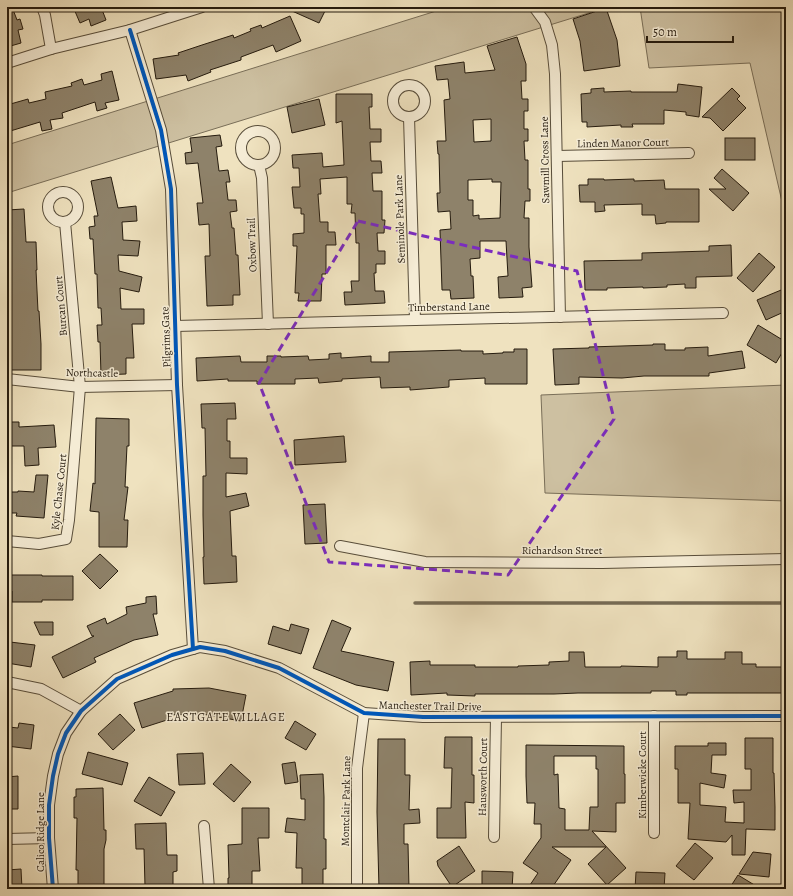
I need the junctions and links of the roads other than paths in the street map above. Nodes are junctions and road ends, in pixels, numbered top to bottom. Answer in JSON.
{"nodes":[{"id":1,"x":42,"y":7,"type":"edge"},
{"id":2,"x":202,"y":7,"type":"edge"},
{"id":3,"x":534,"y":7,"type":"edge"},
{"id":4,"x":130,"y":30,"type":"junction"},
{"id":5,"x":51,"y":49,"type":"junction"},
{"id":6,"x":7,"y":63,"type":"edge"},
{"id":7,"x":409,"y":117,"type":"dead end"},
{"id":8,"x":689,"y":153,"type":"dead end"},
{"id":9,"x":558,"y":156,"type":"junction"},
{"id":10,"x":259,"y":165,"type":"dead end"},
{"id":11,"x":65,"y":222,"type":"dead end"},
{"id":12,"x":723,"y":313,"type":"dead end"},
{"id":13,"x":560,"y":317,"type":"junction"},
{"id":14,"x":415,"y":320,"type":"junction"},
{"id":15,"x":268,"y":324,"type":"junction"},
{"id":16,"x":175,"y":326,"type":"junction"},
{"id":17,"x":7,"y":379,"type":"edge"},
{"id":18,"x":177,"y":385,"type":"junction"},
{"id":19,"x":80,"y":387,"type":"junction"},
{"id":20,"x":7,"y":542,"type":"edge"},
{"id":21,"x":340,"y":546,"type":"dead end"},
{"id":22,"x":786,"y":559,"type":"edge"},
{"id":23,"x":193,"y":649,"type":"junction"},
{"id":24,"x":7,"y":682,"type":"edge"},
{"id":25,"x":81,"y":711,"type":"junction"},
{"id":26,"x":364,"y":713,"type":"junction"},
{"id":27,"x":654,"y":716,"type":"junction"},
{"id":28,"x":786,"y":716,"type":"edge"},
{"id":29,"x":496,"y":717,"type":"junction"},
{"id":30,"x":204,"y":826,"type":"dead end"},
{"id":31,"x":654,"y":833,"type":"dead end"},
{"id":32,"x":494,"y":837,"type":"dead end"},
{"id":33,"x":49,"y":838,"type":"junction"},
{"id":34,"x":7,"y":840,"type":"edge"},
{"id":35,"x":52,"y":889,"type":"edge"},
{"id":36,"x":209,"y":889,"type":"edge"},
{"id":37,"x":357,"y":889,"type":"edge"}],
"edges":[{"from":1,"to":5,"type":"street"},
{"from":2,"to":4,"type":"street"},
{"from":3,"to":9,"type":"street","name":"Sawmill Cross Lane"},
{"from":4,"to":5,"type":"street"},
{"from":4,"to":16,"type":"street","name":"Pilgrims Gate"},
{"from":5,"to":6,"type":"street"},
{"from":7,"to":14,"type":"street","name":"Seminole Park Lane"},
{"from":8,"to":9,"type":"street","name":"Linden Manor Court"},
{"from":9,"to":13,"type":"street","name":"Sawmill Cross Lane"},
{"from":10,"to":15,"type":"street","name":"Oxbow Trail"},
{"from":11,"to":19,"type":"street","name":"Burcan Court"},
{"from":12,"to":13,"type":"street","name":"Timberstand Lane"},
{"from":13,"to":14,"type":"street","name":"Timberstand Lane"},
{"from":14,"to":15,"type":"street","name":"Timberstand Lane"},
{"from":15,"to":16,"type":"street","name":"Timberstand Lane"},
{"from":16,"to":18,"type":"street","name":"Pilgrims Gate"},
{"from":17,"to":19,"type":"street","name":"Northcastle"},
{"from":18,"to":19,"type":"street","name":"Northcastle"},
{"from":18,"to":23,"type":"street","name":"Pilgrims Gate"},
{"from":19,"to":20,"type":"street","name":"Kyle Chase Court"},
{"from":21,"to":22,"type":"street","name":"Richardson Street"},
{"from":23,"to":25,"type":"street","name":"Manchester Trail Drive"},
{"from":23,"to":26,"type":"street","name":"Manchester Trail Drive"},
{"from":24,"to":25,"type":"street"},
{"from":25,"to":33,"type":"street","name":"Calico Ridge Lane"},
{"from":26,"to":29,"type":"street","name":"Manchester Trail Drive"},
{"from":26,"to":37,"type":"street","name":"Montclair Park Lane"},
{"from":27,"to":28,"type":"street","name":"Manchester Trail Drive"},
{"from":27,"to":29,"type":"street","name":"Manchester Trail Drive"},
{"from":27,"to":31,"type":"street","name":"Kimberwicke Court"},
{"from":29,"to":32,"type":"street","name":"Hausworth Court"},
{"from":30,"to":36,"type":"street"},
{"from":33,"to":34,"type":"street"},
{"from":33,"to":35,"type":"street","name":"Calico Ridge Lane"}]}
